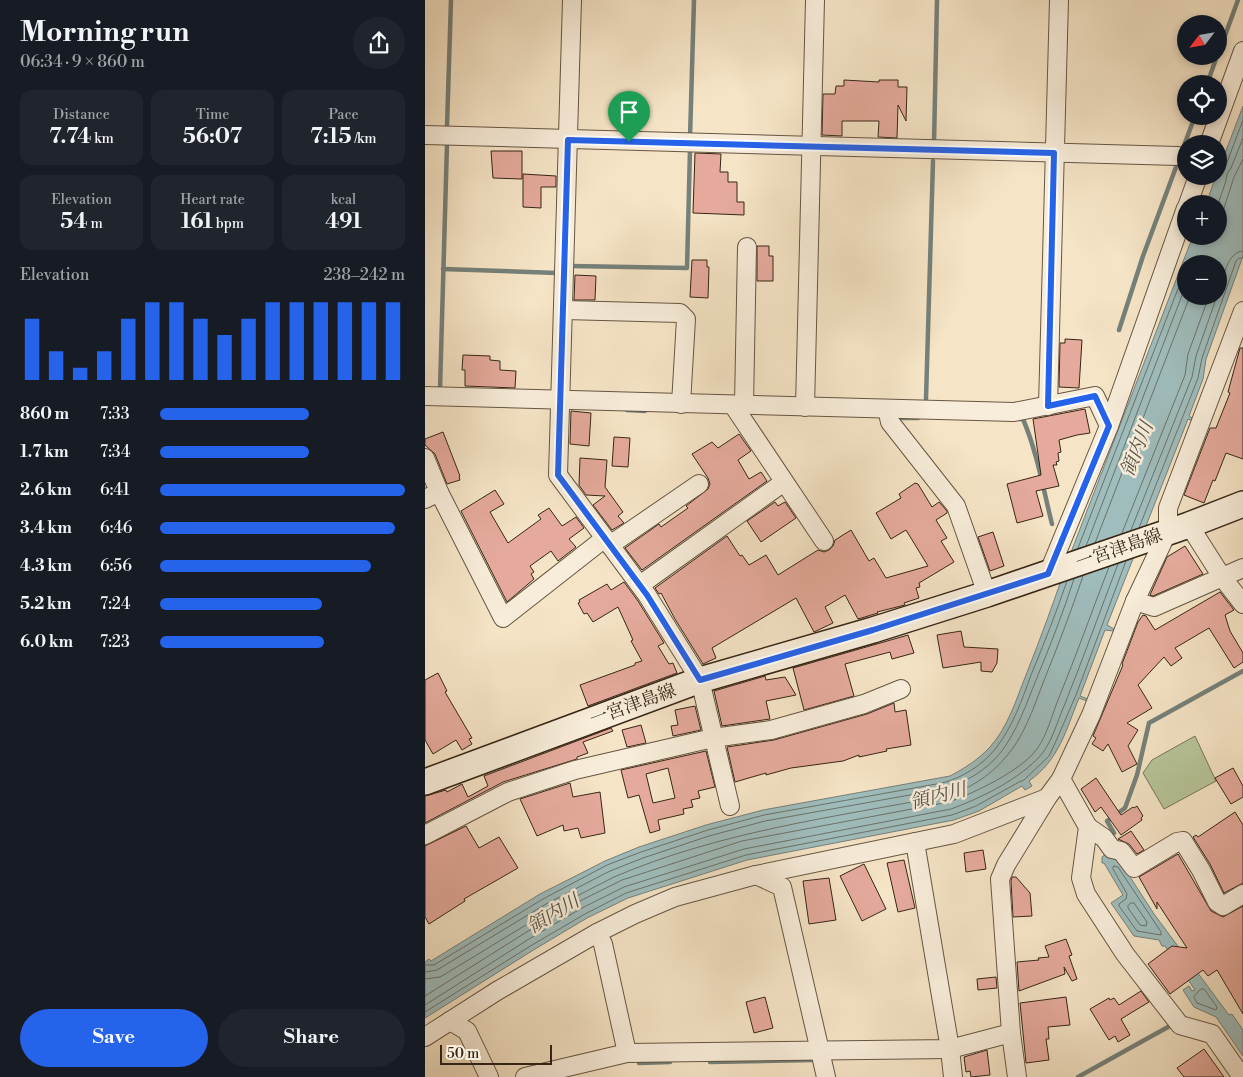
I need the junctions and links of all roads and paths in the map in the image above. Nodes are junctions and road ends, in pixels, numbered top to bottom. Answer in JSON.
{"nodes":[{"id":1,"x":572,"y":0,"type":"edge"},
{"id":2,"x":815,"y":0,"type":"edge"},
{"id":3,"x":1059,"y":0,"type":"edge"},
{"id":4,"x":1243,"y":51,"type":"edge"},
{"id":5,"x":425,"y":135,"type":"edge"},
{"id":6,"x":1212,"y":135,"type":"edge"},
{"id":7,"x":568,"y":140,"type":"junction"},
{"id":8,"x":811,"y":146,"type":"junction"},
{"id":9,"x":1054,"y":153,"type":"junction"},
{"id":10,"x":1177,"y":156,"type":"dead end"},
{"id":11,"x":1177,"y":233,"type":"edge"},
{"id":12,"x":747,"y":246,"type":"dead end"},
{"id":13,"x":564,"y":310,"type":"junction"},
{"id":14,"x":1243,"y":311,"type":"edge"},
{"id":15,"x":425,"y":396,"type":"edge"},
{"id":16,"x":561,"y":400,"type":"junction"},
{"id":17,"x":681,"y":404,"type":"junction"},
{"id":18,"x":738,"y":405,"type":"junction"},
{"id":19,"x":1048,"y":406,"type":"junction"},
{"id":20,"x":805,"y":407,"type":"junction"},
{"id":21,"x":887,"y":409,"type":"junction"},
{"id":22,"x":1109,"y":426,"type":"junction"},
{"id":23,"x":425,"y":458,"type":"edge"},
{"id":24,"x":784,"y":482,"type":"junction"},
{"id":25,"x":699,"y":484,"type":"dead end"},
{"id":26,"x":432,"y":495,"type":"edge"},
{"id":27,"x":1243,"y":504,"type":"edge"},
{"id":28,"x":1170,"y":531,"type":"junction"},
{"id":29,"x":607,"y":541,"type":"junction"},
{"id":30,"x":824,"y":541,"type":"dead end"},
{"id":31,"x":1243,"y":568,"type":"edge"},
{"id":32,"x":1053,"y":571,"type":"junction"},
{"id":33,"x":1222,"y":577,"type":"junction"},
{"id":34,"x":640,"y":585,"type":"junction"},
{"id":35,"x":987,"y":594,"type":"junction"},
{"id":36,"x":1135,"y":601,"type":"junction"},
{"id":37,"x":1243,"y":604,"type":"edge"},
{"id":38,"x":700,"y":680,"type":"junction"},
{"id":39,"x":901,"y":689,"type":"dead end"},
{"id":40,"x":713,"y":738,"type":"junction"},
{"id":41,"x":1061,"y":779,"type":"junction"},
{"id":42,"x":425,"y":782,"type":"edge"},
{"id":43,"x":1047,"y":798,"type":"junction"},
{"id":44,"x":730,"y":806,"type":"dead end"},
{"id":45,"x":1088,"y":827,"type":"junction"},
{"id":46,"x":425,"y":835,"type":"edge"},
{"id":47,"x":915,"y":842,"type":"junction"},
{"id":48,"x":756,"y":875,"type":"junction"},
{"id":49,"x":1243,"y":894,"type":"edge"},
{"id":50,"x":597,"y":933,"type":"junction"},
{"id":51,"x":451,"y":1020,"type":"junction"},
{"id":52,"x":1011,"y":1032,"type":"junction"},
{"id":53,"x":425,"y":1037,"type":"edge"},
{"id":54,"x":950,"y":1049,"type":"junction"},
{"id":55,"x":821,"y":1051,"type":"junction"},
{"id":56,"x":627,"y":1052,"type":"junction"},
{"id":57,"x":489,"y":1077,"type":"edge"},
{"id":58,"x":525,"y":1077,"type":"edge"},
{"id":59,"x":826,"y":1077,"type":"edge"},
{"id":60,"x":953,"y":1077,"type":"edge"},
{"id":61,"x":1017,"y":1077,"type":"edge"},
{"id":62,"x":1242,"y":1077,"type":"edge"}],
"edges":[{"from":1,"to":7,"type":"street"},
{"from":2,"to":8,"type":"street"},
{"from":3,"to":9,"type":"street"},
{"from":4,"to":6,"type":"street"},
{"from":5,"to":7,"type":"street"},
{"from":7,"to":8,"type":"street"},
{"from":7,"to":13,"type":"street"},
{"from":8,"to":9,"type":"street"},
{"from":8,"to":20,"type":"street"},
{"from":9,"to":10,"type":"street"},
{"from":9,"to":19,"type":"street"},
{"from":11,"to":22,"type":"street"},
{"from":12,"to":18,"type":"street"},
{"from":13,"to":16,"type":"street"},
{"from":13,"to":17,"type":"street"},
{"from":14,"to":28,"type":"street"},
{"from":15,"to":16,"type":"street"},
{"from":16,"to":17,"type":"street"},
{"from":16,"to":29,"type":"street"},
{"from":17,"to":18,"type":"street"},
{"from":18,"to":20,"type":"street"},
{"from":18,"to":24,"type":"street"},
{"from":19,"to":21,"type":"street"},
{"from":19,"to":22,"type":"street"},
{"from":20,"to":21,"type":"street"},
{"from":21,"to":35,"type":"street"},
{"from":22,"to":32,"type":"street"},
{"from":23,"to":26,"type":"street"},
{"from":24,"to":30,"type":"street"},
{"from":24,"to":34,"type":"street"},
{"from":25,"to":29,"type":"street"},
{"from":26,"to":29,"type":"street"},
{"from":27,"to":28,"type":"main road","name":"一宮津島線"},
{"from":28,"to":32,"type":"main road","name":"一宮津島線"},
{"from":28,"to":33,"type":"street"},
{"from":28,"to":36,"type":"street"},
{"from":29,"to":34,"type":"street"},
{"from":31,"to":33,"type":"street"},
{"from":32,"to":35,"type":"main road","name":"一宮津島線"},
{"from":33,"to":36,"type":"street"},
{"from":33,"to":37,"type":"street"},
{"from":34,"to":38,"type":"street"},
{"from":35,"to":38,"type":"main road","name":"一宮津島線"},
{"from":36,"to":41,"type":"street"},
{"from":38,"to":40,"type":"street"},
{"from":38,"to":42,"type":"main road","name":"一宮津島線"},
{"from":39,"to":40,"type":"street"},
{"from":40,"to":44,"type":"street"},
{"from":40,"to":46,"type":"street"},
{"from":41,"to":43,"type":"street"},
{"from":41,"to":45,"type":"street"},
{"from":43,"to":47,"type":"street"},
{"from":43,"to":52,"type":"street"},
{"from":45,"to":49,"type":"street"},
{"from":45,"to":62,"type":"street"},
{"from":47,"to":48,"type":"street"},
{"from":47,"to":54,"type":"street"},
{"from":48,"to":50,"type":"street"},
{"from":48,"to":55,"type":"street"},
{"from":50,"to":51,"type":"street"},
{"from":50,"to":56,"type":"street"},
{"from":51,"to":53,"type":"street"},
{"from":51,"to":57,"type":"street"},
{"from":52,"to":54,"type":"street"},
{"from":52,"to":61,"type":"street"},
{"from":54,"to":55,"type":"street"},
{"from":54,"to":60,"type":"street"},
{"from":55,"to":56,"type":"street"},
{"from":55,"to":59,"type":"street"},
{"from":56,"to":58,"type":"street"}]}
